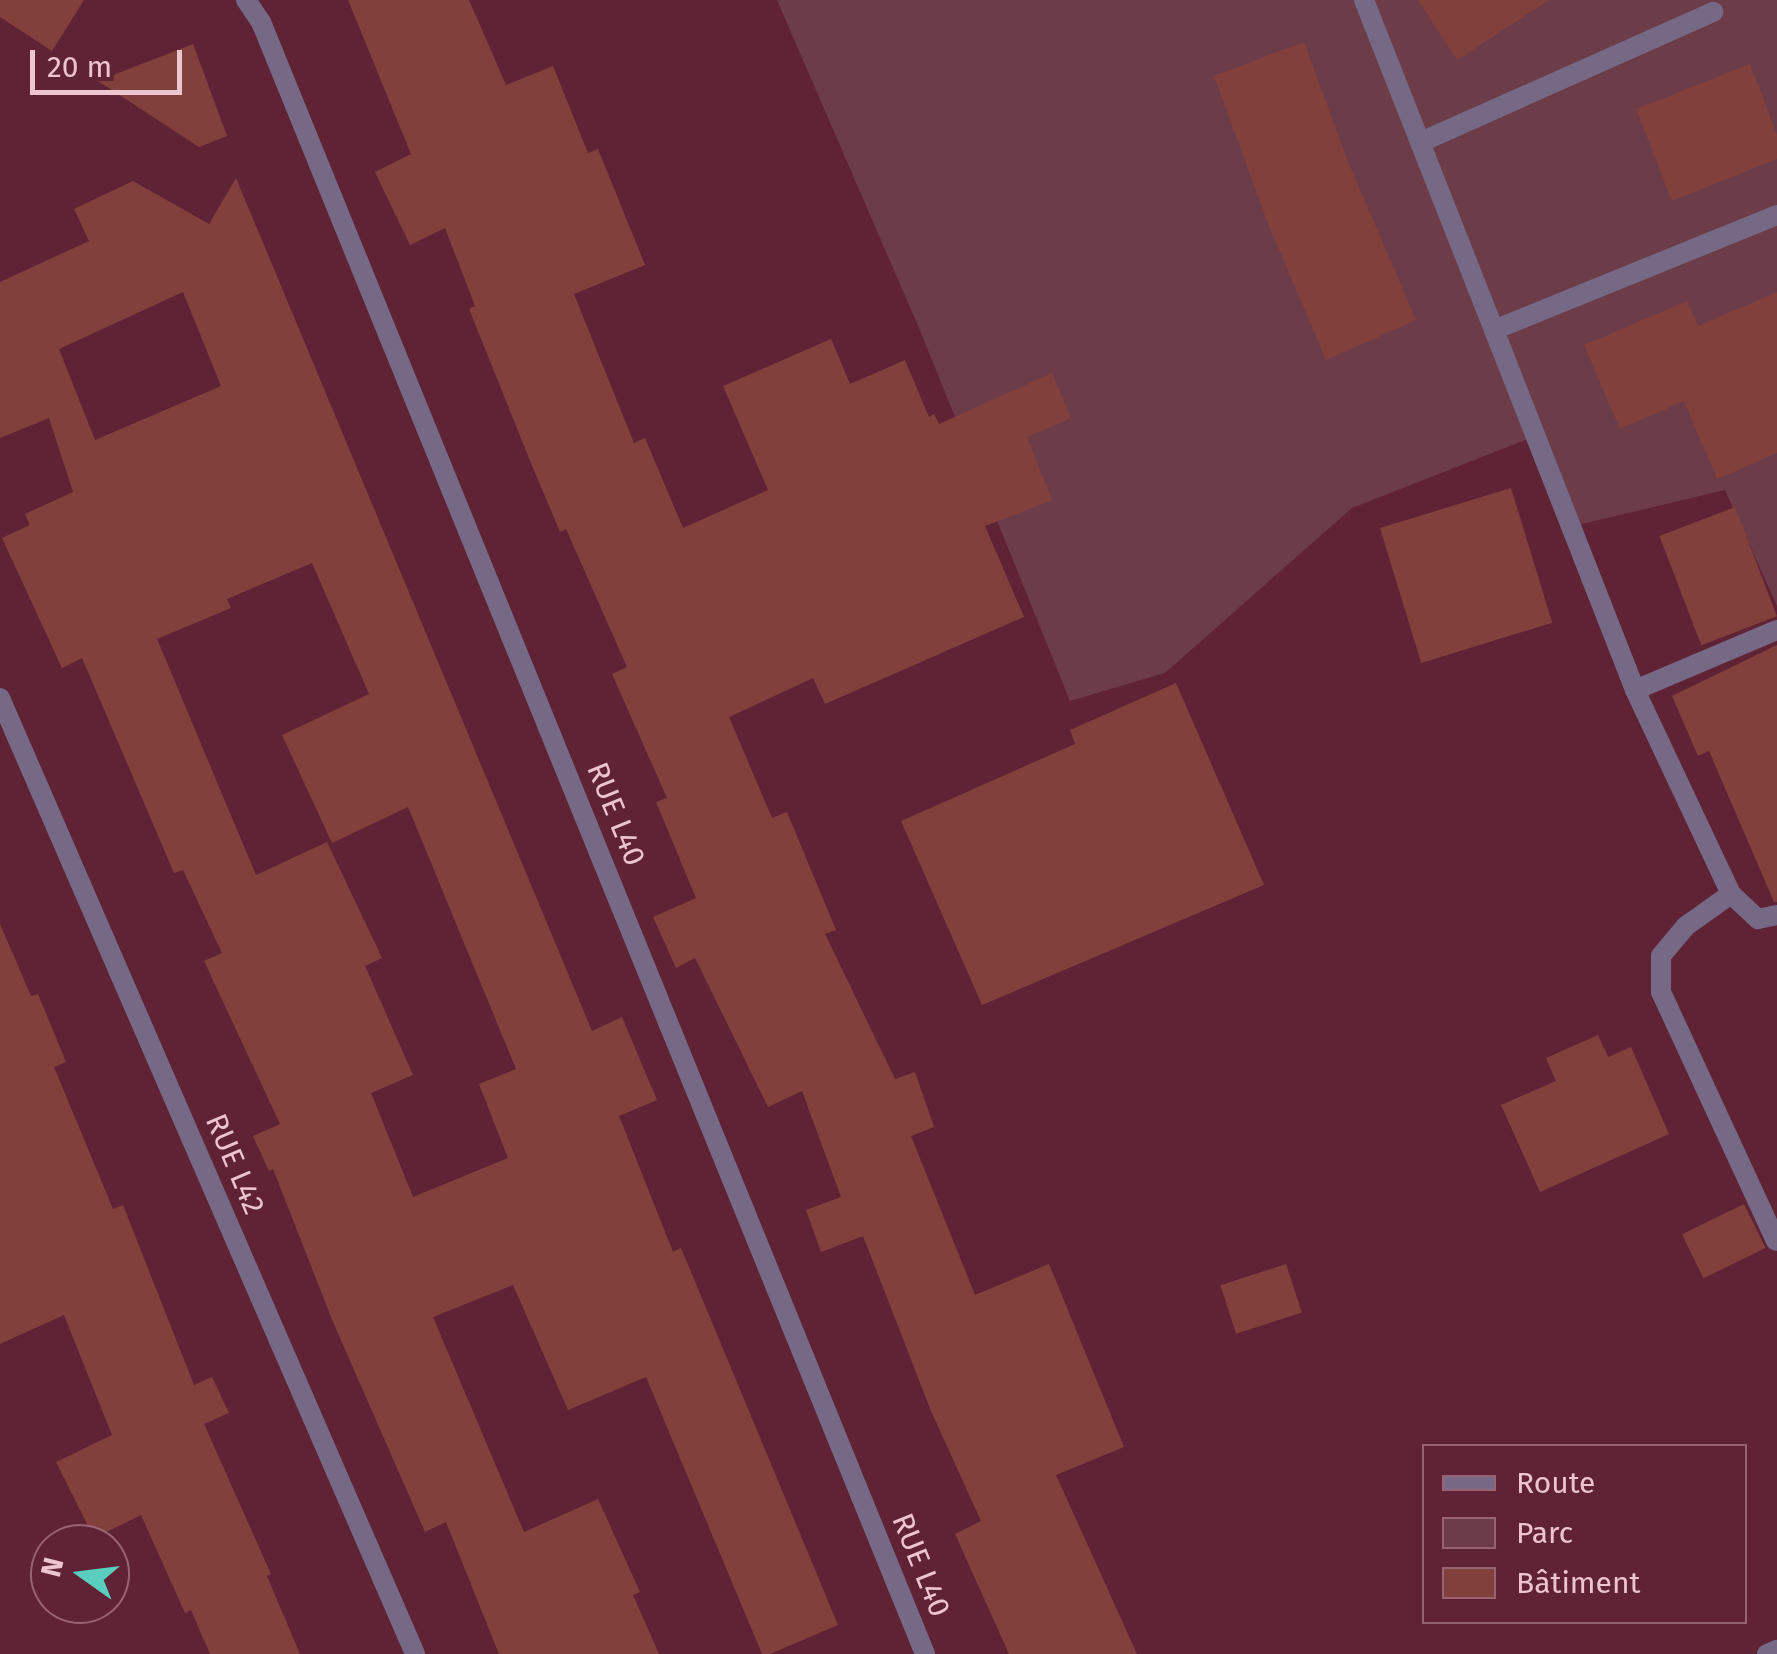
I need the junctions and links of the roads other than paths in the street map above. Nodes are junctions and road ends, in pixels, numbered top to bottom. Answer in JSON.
{"nodes":[{"id":1,"x":246,"y":0,"type":"edge"},
{"id":2,"x":1364,"y":0,"type":"edge"},
{"id":3,"x":1713,"y":12,"type":"dead end"},
{"id":4,"x":1420,"y":142,"type":"junction"},
{"id":5,"x":1777,"y":215,"type":"edge"},
{"id":6,"x":1494,"y":330,"type":"junction"},
{"id":7,"x":1777,"y":630,"type":"edge"},
{"id":8,"x":1634,"y":690,"type":"junction"},
{"id":9,"x":0,"y":698,"type":"edge"},
{"id":10,"x":1731,"y":894,"type":"junction"},
{"id":11,"x":1777,"y":915,"type":"edge"},
{"id":12,"x":1776,"y":1241,"type":"edge"},
{"id":13,"x":1777,"y":1650,"type":"edge"},
{"id":14,"x":415,"y":1654,"type":"edge"},
{"id":15,"x":925,"y":1654,"type":"edge"},
{"id":16,"x":1768,"y":1654,"type":"edge"}],
"edges":[{"from":1,"to":15,"type":"street","name":"RUE L40"},
{"from":2,"to":4,"type":"street"},
{"from":3,"to":4,"type":"street"},
{"from":4,"to":6,"type":"street"},
{"from":5,"to":6,"type":"street"},
{"from":6,"to":8,"type":"street"},
{"from":7,"to":8,"type":"street"},
{"from":8,"to":10,"type":"street"},
{"from":9,"to":14,"type":"street","name":"RUE L42"},
{"from":10,"to":11,"type":"street"},
{"from":10,"to":12,"type":"street"},
{"from":13,"to":16,"type":"street"}]}
